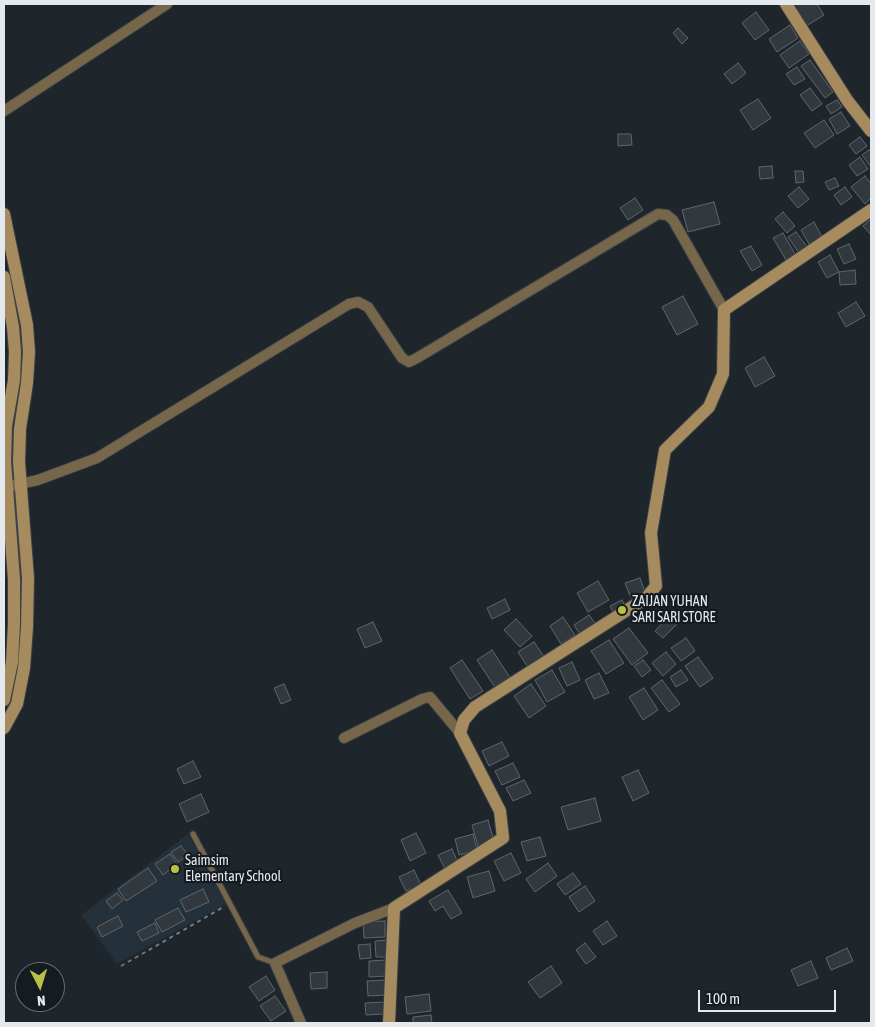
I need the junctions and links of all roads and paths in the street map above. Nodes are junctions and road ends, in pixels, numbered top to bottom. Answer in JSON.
{"nodes":[{"id":1,"x":167,"y":4,"type":"edge"},
{"id":2,"x":786,"y":4,"type":"edge"},
{"id":3,"x":4,"y":111,"type":"edge"},
{"id":4,"x":871,"y":131,"type":"edge"},
{"id":5,"x":871,"y":210,"type":"edge"},
{"id":6,"x":4,"y":214,"type":"edge"},
{"id":7,"x":4,"y":277,"type":"edge"},
{"id":8,"x":724,"y":310,"type":"junction"},
{"id":9,"x":21,"y":486,"type":"junction"},
{"id":10,"x":7,"y":488,"type":"junction"},
{"id":11,"x":4,"y":700,"type":"edge"},
{"id":12,"x":4,"y":728,"type":"edge"},
{"id":13,"x":460,"y":733,"type":"junction"},
{"id":14,"x":344,"y":738,"type":"dead end"},
{"id":15,"x":193,"y":834,"type":"dead end"},
{"id":16,"x":229,"y":904,"type":"junction"},
{"id":17,"x":394,"y":908,"type":"junction"},
{"id":18,"x":275,"y":963,"type":"junction"},
{"id":19,"x":121,"y":966,"type":"dead end"},
{"id":20,"x":301,"y":1023,"type":"edge"},
{"id":21,"x":389,"y":1023,"type":"edge"}],
"edges":[{"from":1,"to":3,"type":"street"},
{"from":2,"to":4,"type":"street"},
{"from":5,"to":8,"type":"street"},
{"from":6,"to":9,"type":"street"},
{"from":7,"to":10,"type":"street"},
{"from":8,"to":9,"type":"street"},
{"from":8,"to":13,"type":"street"},
{"from":9,"to":10,"type":"street"},
{"from":9,"to":12,"type":"street"},
{"from":10,"to":11,"type":"street"},
{"from":13,"to":14,"type":"street"},
{"from":13,"to":17,"type":"street"},
{"from":15,"to":16,"type":"lane"},
{"from":16,"to":18,"type":"lane"},
{"from":16,"to":19,"type":"path"},
{"from":17,"to":18,"type":"street"},
{"from":17,"to":21,"type":"street"},
{"from":18,"to":20,"type":"street"}]}
